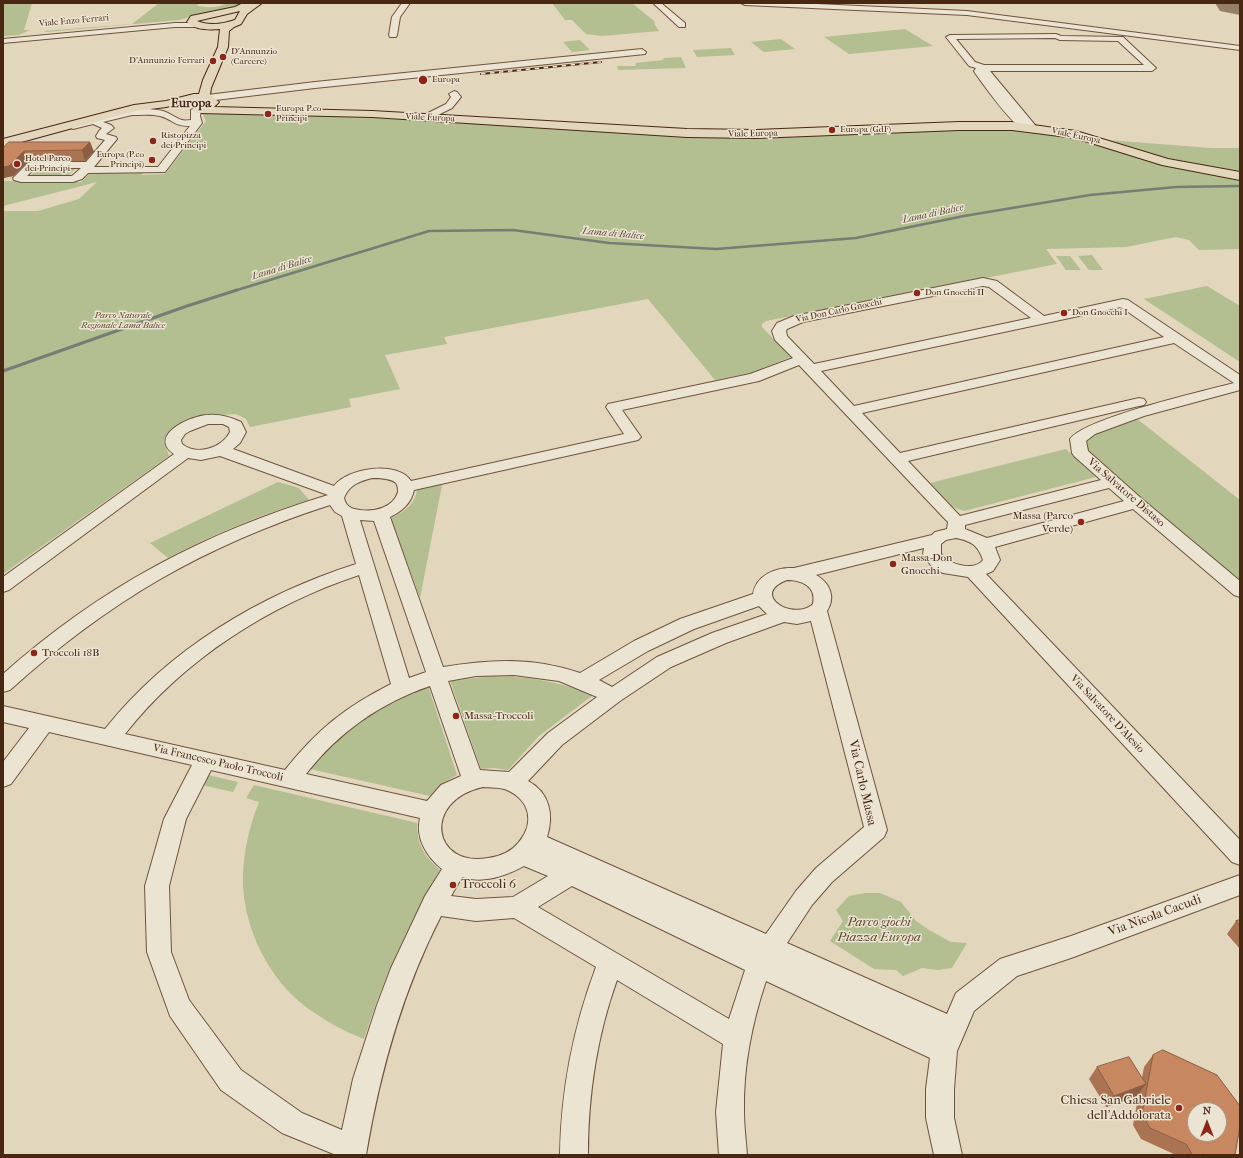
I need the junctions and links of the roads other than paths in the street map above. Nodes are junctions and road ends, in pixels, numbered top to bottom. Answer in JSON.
{"nodes":[{"id":1,"x":250,"y":3,"type":"edge"},
{"id":2,"x":257,"y":3,"type":"edge"},
{"id":3,"x":406,"y":3,"type":"edge"},
{"id":4,"x":657,"y":3,"type":"edge"},
{"id":5,"x":745,"y":3,"type":"edge"},
{"id":6,"x":214,"y":13,"type":"junction"},
{"id":7,"x":241,"y":17,"type":"junction"},
{"id":8,"x":199,"y":23,"type":"junction"},
{"id":9,"x":231,"y":24,"type":"junction"},
{"id":10,"x":682,"y":25,"type":"dead end"},
{"id":11,"x":147,"y":26,"type":"junction"},
{"id":12,"x":393,"y":35,"type":"dead end"},
{"id":13,"x":3,"y":39,"type":"edge"},
{"id":14,"x":225,"y":40,"type":"junction"},
{"id":15,"x":1240,"y":48,"type":"edge"},
{"id":16,"x":642,"y":52,"type":"dead end"},
{"id":17,"x":983,"y":68,"type":"junction"},
{"id":18,"x":206,"y":84,"type":"junction"},
{"id":19,"x":454,"y":94,"type":"dead end"},
{"id":20,"x":189,"y":98,"type":"junction"},
{"id":21,"x":209,"y":100,"type":"junction"},
{"id":22,"x":172,"y":105,"type":"junction"},
{"id":23,"x":260,"y":112,"type":"junction"},
{"id":24,"x":191,"y":114,"type":"junction"},
{"id":25,"x":427,"y":117,"type":"junction"},
{"id":26,"x":94,"y":121,"type":"junction"},
{"id":27,"x":1026,"y":128,"type":"junction"},
{"id":28,"x":51,"y":130,"type":"junction"},
{"id":29,"x":168,"y":144,"type":"dead end"},
{"id":30,"x":3,"y":145,"type":"edge"},
{"id":31,"x":89,"y":147,"type":"edge"},
{"id":32,"x":105,"y":147,"type":"junction"},
{"id":33,"x":23,"y":148,"type":"edge"},
{"id":34,"x":170,"y":158,"type":"junction"},
{"id":35,"x":87,"y":168,"type":"junction"},
{"id":36,"x":147,"y":170,"type":"junction"},
{"id":37,"x":1240,"y":176,"type":"edge"},
{"id":38,"x":1042,"y":320,"type":"junction"},
{"id":39,"x":1177,"y":338,"type":"junction"},
{"id":40,"x":806,"y":364,"type":"junction"},
{"id":41,"x":1239,"y":382,"type":"edge"},
{"id":42,"x":851,"y":412,"type":"junction"},
{"id":43,"x":220,"y":450,"type":"junction"},
{"id":44,"x":185,"y":453,"type":"junction"},
{"id":45,"x":896,"y":459,"type":"junction"},
{"id":46,"x":1112,"y":482,"type":"junction"},
{"id":47,"x":407,"y":487,"type":"junction"},
{"id":48,"x":337,"y":496,"type":"junction"},
{"id":49,"x":1136,"y":503,"type":"junction"},
{"id":50,"x":349,"y":513,"type":"junction"},
{"id":51,"x":380,"y":514,"type":"junction"},
{"id":52,"x":956,"y":528,"type":"junction"},
{"id":53,"x":933,"y":544,"type":"junction"},
{"id":54,"x":984,"y":544,"type":"junction"},
{"id":55,"x":364,"y":567,"type":"junction"},
{"id":56,"x":974,"y":572,"type":"junction"},
{"id":57,"x":803,"y":577,"type":"junction"},
{"id":58,"x":3,"y":586,"type":"edge"},
{"id":59,"x":1240,"y":591,"type":"edge"},
{"id":60,"x":762,"y":598,"type":"junction"},
{"id":61,"x":818,"y":611,"type":"junction"},
{"id":62,"x":783,"y":615,"type":"junction"},
{"id":63,"x":436,"y":675,"type":"junction"},
{"id":64,"x":582,"y":681,"type":"junction"},
{"id":65,"x":3,"y":685,"type":"edge"},
{"id":66,"x":402,"y":687,"type":"junction"},
{"id":67,"x":614,"y":696,"type":"junction"},
{"id":68,"x":3,"y":714,"type":"edge"},
{"id":69,"x":44,"y":724,"type":"junction"},
{"id":70,"x":109,"y":739,"type":"junction"},
{"id":71,"x":205,"y":760,"type":"junction"},
{"id":72,"x":3,"y":778,"type":"edge"},
{"id":73,"x":289,"y":780,"type":"junction"},
{"id":74,"x":473,"y":780,"type":"junction"},
{"id":75,"x":512,"y":782,"type":"junction"},
{"id":76,"x":433,"y":812,"type":"junction"},
{"id":77,"x":528,"y":849,"type":"junction"},
{"id":78,"x":1240,"y":856,"type":"edge"},
{"id":79,"x":457,"y":865,"type":"junction"},
{"id":80,"x":570,"y":874,"type":"junction"},
{"id":81,"x":1240,"y":885,"type":"edge"},
{"id":82,"x":433,"y":904,"type":"junction"},
{"id":83,"x":516,"y":907,"type":"junction"},
{"id":84,"x":764,"y":956,"type":"junction"},
{"id":85,"x":610,"y":963,"type":"junction"},
{"id":86,"x":737,"y":1038,"type":"junction"},
{"id":87,"x":948,"y":1040,"type":"junction"},
{"id":88,"x":352,"y":1152,"type":"edge"},
{"id":89,"x":574,"y":1155,"type":"edge"},
{"id":90,"x":733,"y":1155,"type":"edge"},
{"id":91,"x":948,"y":1155,"type":"edge"}],
"edges":[{"from":1,"to":6,"type":"main road"},
{"from":2,"to":7,"type":"main road"},
{"from":3,"to":12,"type":"street"},
{"from":4,"to":10,"type":"street"},
{"from":5,"to":15,"type":"street"},
{"from":6,"to":7,"type":"main road"},
{"from":6,"to":8,"type":"main road"},
{"from":7,"to":9,"type":"main road"},
{"from":8,"to":9,"type":"main road"},
{"from":8,"to":11,"type":"street"},
{"from":8,"to":14,"type":"main road"},
{"from":9,"to":14,"type":"main road"},
{"from":11,"to":13,"type":"street","name":"Viale Enzo Ferrari"},
{"from":11,"to":13,"type":"street","name":"Viale Enzo Ferrari"},
{"from":14,"to":18,"type":"main road"},
{"from":16,"to":21,"type":"street"},
{"from":17,"to":17,"type":"street"},
{"from":17,"to":27,"type":"street"},
{"from":18,"to":20,"type":"main road"},
{"from":18,"to":21,"type":"main road"},
{"from":19,"to":25,"type":"street"},
{"from":20,"to":21,"type":"main road","name":"Viale Europa"},
{"from":20,"to":22,"type":"main road","name":"Viale Europa"},
{"from":21,"to":23,"type":"main road","name":"Viale Europa"},
{"from":21,"to":24,"type":"main road"},
{"from":22,"to":24,"type":"main road","name":"Viale Europa"},
{"from":22,"to":28,"type":"main road"},
{"from":23,"to":24,"type":"main road","name":"Viale Europa"},
{"from":23,"to":25,"type":"main road","name":"Viale Europa"},
{"from":24,"to":26,"type":"street"},
{"from":24,"to":29,"type":"street"},
{"from":24,"to":34,"type":"street"},
{"from":25,"to":27,"type":"main road","name":"Viale Europa"},
{"from":26,"to":28,"type":"street"},
{"from":26,"to":30,"type":"street"},
{"from":26,"to":32,"type":"street"},
{"from":27,"to":37,"type":"main road","name":"Viale Europa"},
{"from":28,"to":30,"type":"main road"},
{"from":30,"to":33,"type":"street"},
{"from":31,"to":32,"type":"street"},
{"from":32,"to":35,"type":"street"},
{"from":34,"to":36,"type":"street"},
{"from":34,"to":36,"type":"street"},
{"from":35,"to":35,"type":"street"},
{"from":35,"to":36,"type":"street"},
{"from":38,"to":39,"type":"street"},
{"from":38,"to":40,"type":"street"},
{"from":38,"to":40,"type":"street","name":"Via Don Carlo Gnocchi"},
{"from":39,"to":41,"type":"street"},
{"from":39,"to":42,"type":"street"},
{"from":40,"to":42,"type":"street","name":"Via Don Carlo Gnocchi"},
{"from":40,"to":47,"type":"street"},
{"from":41,"to":45,"type":"street"},
{"from":41,"to":46,"type":"street","name":"Via Salvatore Distaso"},
{"from":42,"to":45,"type":"street","name":"Via Don Carlo Gnocchi"},
{"from":43,"to":44,"type":"street"},
{"from":43,"to":44,"type":"street"},
{"from":43,"to":48,"type":"street"},
{"from":44,"to":58,"type":"street"},
{"from":45,"to":52,"type":"street","name":"Via Don Carlo Gnocchi"},
{"from":46,"to":49,"type":"street","name":"Via Salvatore Distaso"},
{"from":46,"to":52,"type":"street"},
{"from":47,"to":48,"type":"street"},
{"from":47,"to":51,"type":"street"},
{"from":48,"to":50,"type":"street"},
{"from":48,"to":65,"type":"street"},
{"from":49,"to":54,"type":"street"},
{"from":49,"to":59,"type":"street","name":"Via Salvatore Distaso"},
{"from":50,"to":51,"type":"street"},
{"from":50,"to":55,"type":"street"},
{"from":51,"to":63,"type":"street"},
{"from":52,"to":53,"type":"street"},
{"from":52,"to":54,"type":"street"},
{"from":53,"to":56,"type":"street"},
{"from":53,"to":57,"type":"street"},
{"from":54,"to":56,"type":"street"},
{"from":55,"to":66,"type":"street"},
{"from":55,"to":70,"type":"street"},
{"from":56,"to":78,"type":"street","name":"Via Salvatore D'Alesio"},
{"from":57,"to":60,"type":"street"},
{"from":57,"to":61,"type":"street"},
{"from":60,"to":62,"type":"street"},
{"from":60,"to":64,"type":"street"},
{"from":61,"to":62,"type":"street"},
{"from":61,"to":84,"type":"street","name":"Via Carlo Massa"},
{"from":62,"to":67,"type":"street"},
{"from":63,"to":64,"type":"street"},
{"from":63,"to":66,"type":"street"},
{"from":63,"to":74,"type":"street"},
{"from":64,"to":67,"type":"street"},
{"from":66,"to":73,"type":"street"},
{"from":67,"to":75,"type":"street"},
{"from":68,"to":69,"type":"street","name":"Via Francesco Paolo Troccoli"},
{"from":69,"to":70,"type":"street","name":"Via Francesco Paolo Troccoli"},
{"from":69,"to":72,"type":"street"},
{"from":70,"to":71,"type":"street","name":"Via Francesco Paolo Troccoli"},
{"from":71,"to":73,"type":"street","name":"Via Francesco Paolo Troccoli"},
{"from":71,"to":88,"type":"street"},
{"from":73,"to":76,"type":"street","name":"Via Francesco Paolo Troccoli"},
{"from":74,"to":75,"type":"street"},
{"from":74,"to":76,"type":"street"},
{"from":75,"to":77,"type":"street"},
{"from":76,"to":79,"type":"street"},
{"from":77,"to":79,"type":"street"},
{"from":77,"to":80,"type":"street"},
{"from":77,"to":84,"type":"street"},
{"from":79,"to":82,"type":"street"},
{"from":80,"to":83,"type":"street"},
{"from":80,"to":84,"type":"street"},
{"from":81,"to":87,"type":"street","name":"Via Nicola Cacudi"},
{"from":82,"to":83,"type":"street"},
{"from":82,"to":88,"type":"street"},
{"from":83,"to":85,"type":"street"},
{"from":84,"to":86,"type":"street"},
{"from":84,"to":87,"type":"street"},
{"from":85,"to":86,"type":"street"},
{"from":85,"to":89,"type":"street"},
{"from":86,"to":90,"type":"street"},
{"from":87,"to":91,"type":"street","name":"Via Nicola Cacudi"}]}
